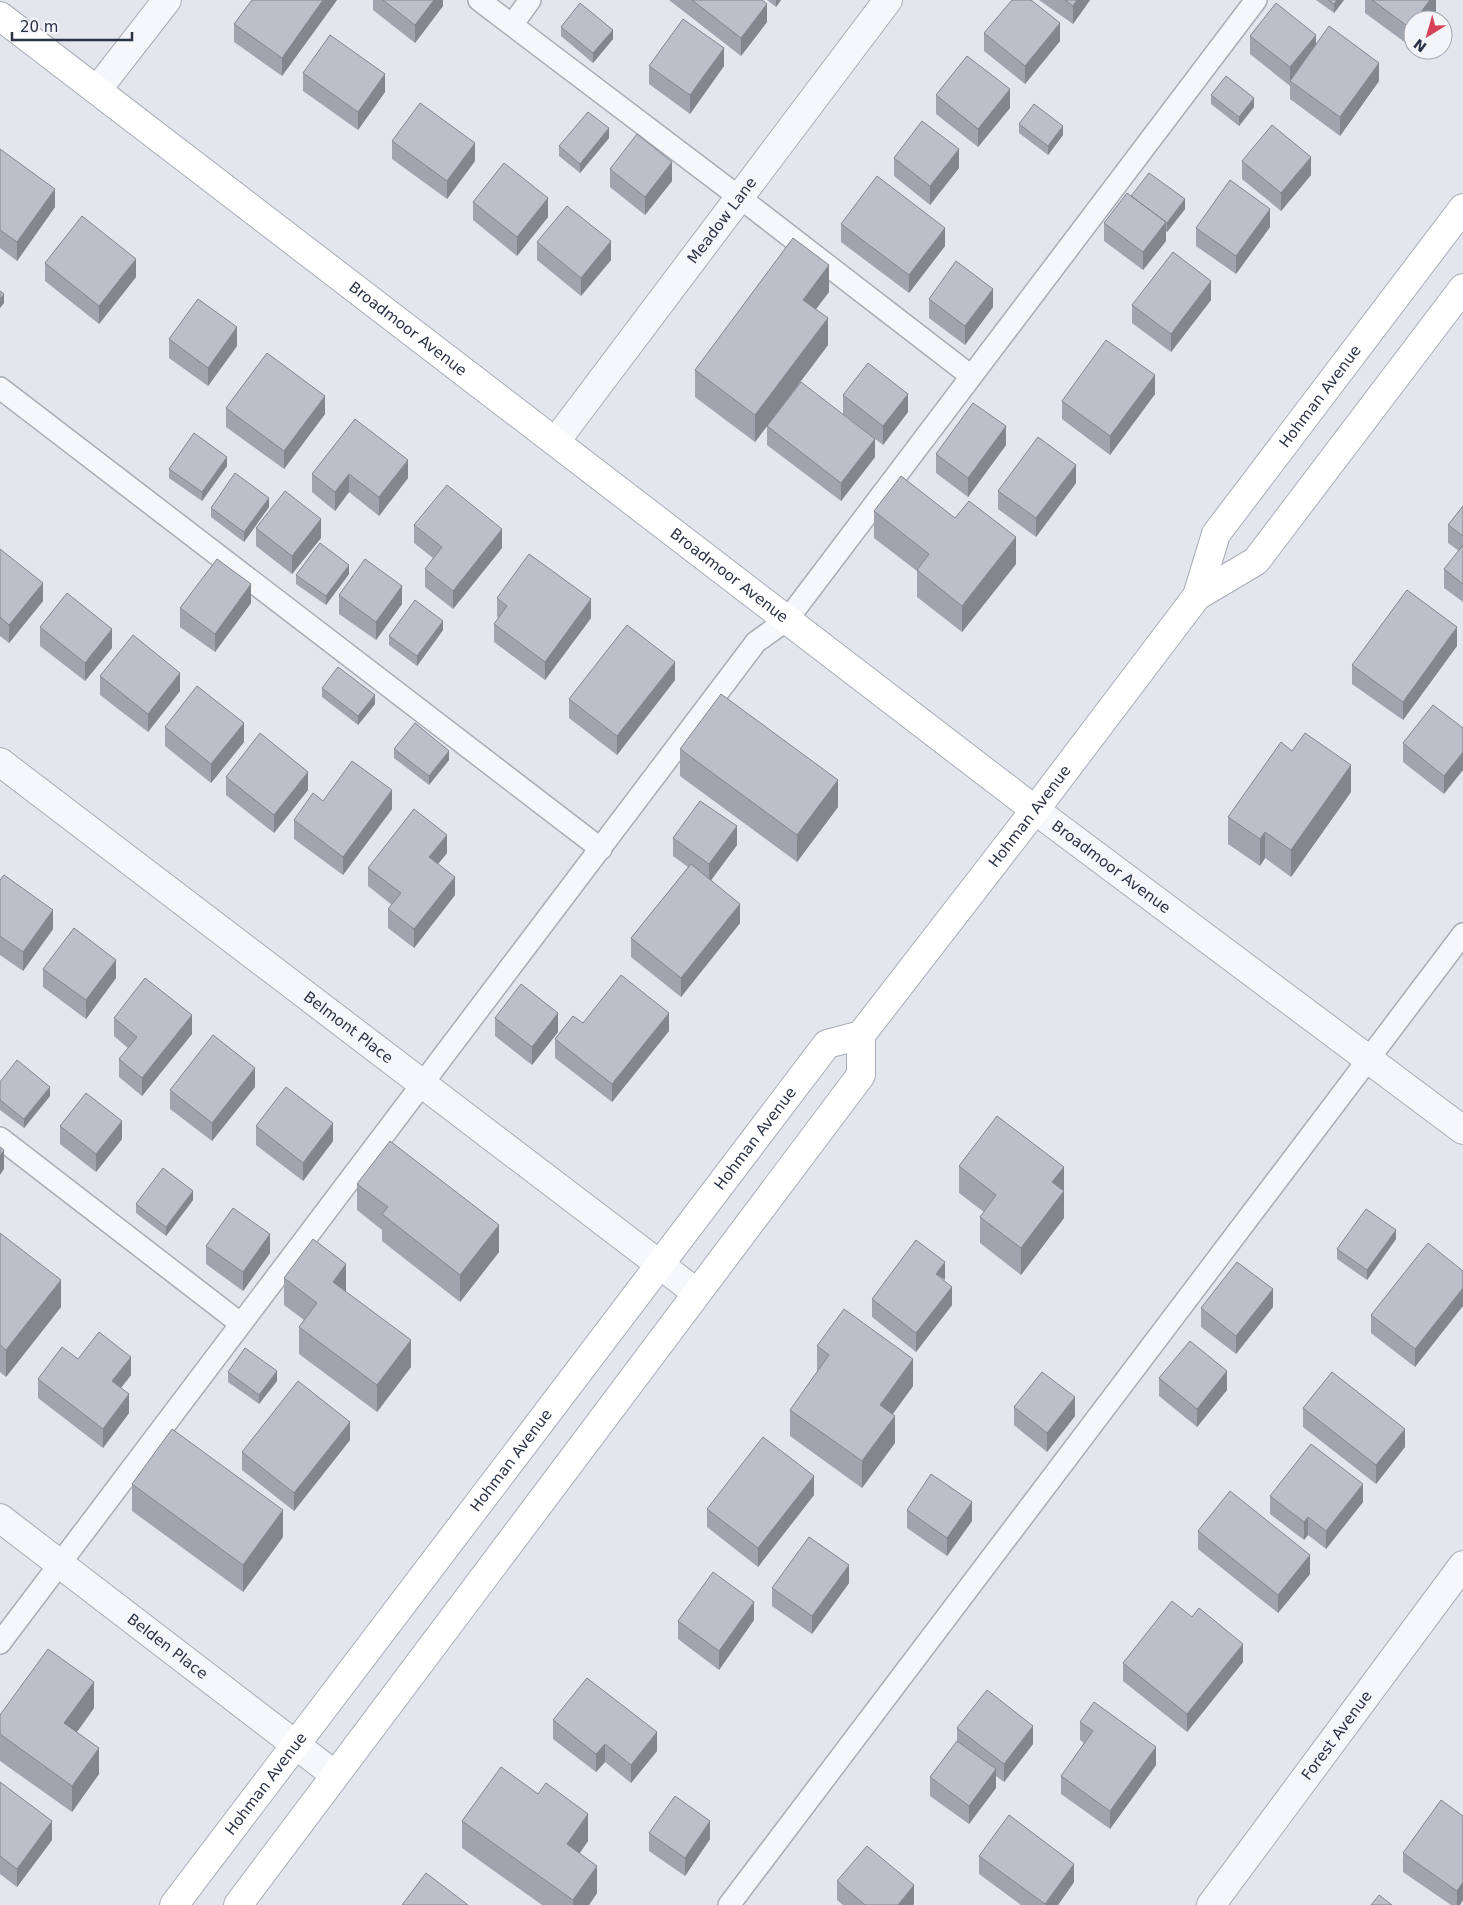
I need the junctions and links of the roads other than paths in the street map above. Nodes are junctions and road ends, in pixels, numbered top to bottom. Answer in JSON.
{"nodes":[{"id":1,"x":167,"y":0,"type":"edge"},
{"id":2,"x":479,"y":0,"type":"edge"},
{"id":3,"x":530,"y":0,"type":"edge"},
{"id":4,"x":888,"y":0,"type":"edge"},
{"id":5,"x":1256,"y":0,"type":"edge"},
{"id":6,"x":0,"y":16,"type":"edge"},
{"id":7,"x":512,"y":25,"type":"junction"},
{"id":8,"x":97,"y":90,"type":"junction"},
{"id":9,"x":739,"y":197,"type":"junction"},
{"id":10,"x":1463,"y":208,"type":"edge"},
{"id":11,"x":1463,"y":288,"type":"edge"},
{"id":12,"x":971,"y":376,"type":"junction"},
{"id":13,"x":0,"y":388,"type":"edge"},
{"id":14,"x":556,"y":441,"type":"junction"},
{"id":15,"x":1197,"y":596,"type":"junction"},
{"id":16,"x":787,"y":620,"type":"junction"},
{"id":17,"x":0,"y":762,"type":"edge"},
{"id":18,"x":1035,"y":810,"type":"junction"},
{"id":19,"x":601,"y":849,"type":"junction"},
{"id":20,"x":1463,"y":934,"type":"edge"},
{"id":21,"x":861,"y":1034,"type":"junction"},
{"id":22,"x":1368,"y":1059,"type":"junction"},
{"id":23,"x":423,"y":1084,"type":"junction"},
{"id":24,"x":1463,"y":1130,"type":"edge"},
{"id":25,"x":0,"y":1138,"type":"edge"},
{"id":26,"x":660,"y":1264,"type":"junction"},
{"id":27,"x":697,"y":1293,"type":"junction"},
{"id":28,"x":241,"y":1324,"type":"junction"},
{"id":29,"x":0,"y":1518,"type":"edge"},
{"id":30,"x":59,"y":1564,"type":"junction"},
{"id":31,"x":1463,"y":1565,"type":"edge"},
{"id":32,"x":0,"y":1643,"type":"edge"},
{"id":33,"x":295,"y":1744,"type":"junction"},
{"id":34,"x":335,"y":1775,"type":"junction"},
{"id":35,"x":174,"y":1905,"type":"edge"},
{"id":36,"x":238,"y":1905,"type":"edge"},
{"id":37,"x":730,"y":1905,"type":"edge"},
{"id":38,"x":1211,"y":1905,"type":"edge"}],
"edges":[{"from":1,"to":8,"type":"street"},
{"from":2,"to":7,"type":"lane"},
{"from":3,"to":7,"type":"lane"},
{"from":4,"to":9,"type":"street","name":"Meadow Lane"},
{"from":5,"to":12,"type":"lane"},
{"from":6,"to":8,"type":"main road","name":"Broadmoor Avenue"},
{"from":7,"to":9,"type":"lane"},
{"from":8,"to":14,"type":"main road","name":"Broadmoor Avenue"},
{"from":9,"to":12,"type":"lane"},
{"from":9,"to":14,"type":"street","name":"Meadow Lane"},
{"from":10,"to":15,"type":"main road","name":"Hohman Avenue"},
{"from":11,"to":15,"type":"main road","name":"Hohman Avenue"},
{"from":12,"to":16,"type":"lane"},
{"from":13,"to":19,"type":"lane"},
{"from":14,"to":16,"type":"main road","name":"Broadmoor Avenue"},
{"from":15,"to":18,"type":"main road","name":"Hohman Avenue"},
{"from":16,"to":18,"type":"main road","name":"Broadmoor Avenue"},
{"from":16,"to":19,"type":"lane"},
{"from":17,"to":23,"type":"street","name":"Belmont Place"},
{"from":18,"to":21,"type":"main road","name":"Hohman Avenue"},
{"from":18,"to":22,"type":"street","name":"Broadmoor Avenue"},
{"from":19,"to":23,"type":"lane"},
{"from":20,"to":22,"type":"lane"},
{"from":21,"to":26,"type":"main road","name":"Hohman Avenue"},
{"from":21,"to":27,"type":"main road"},
{"from":22,"to":24,"type":"street","name":"Broadmoor Avenue"},
{"from":22,"to":37,"type":"lane"},
{"from":23,"to":26,"type":"street","name":"Belmont Place"},
{"from":23,"to":28,"type":"lane"},
{"from":25,"to":28,"type":"lane"},
{"from":26,"to":27,"type":"street","name":"Belmont Place"},
{"from":26,"to":33,"type":"main road","name":"Hohman Avenue"},
{"from":27,"to":34,"type":"main road"},
{"from":28,"to":30,"type":"lane"},
{"from":29,"to":30,"type":"street","name":"Belden Place"},
{"from":30,"to":32,"type":"lane"},
{"from":30,"to":33,"type":"street","name":"Belden Place"},
{"from":31,"to":38,"type":"street","name":"Forest Avenue"},
{"from":33,"to":34,"type":"street","name":"Belden Place"},
{"from":33,"to":35,"type":"main road","name":"Hohman Avenue"},
{"from":34,"to":36,"type":"main road"}]}
